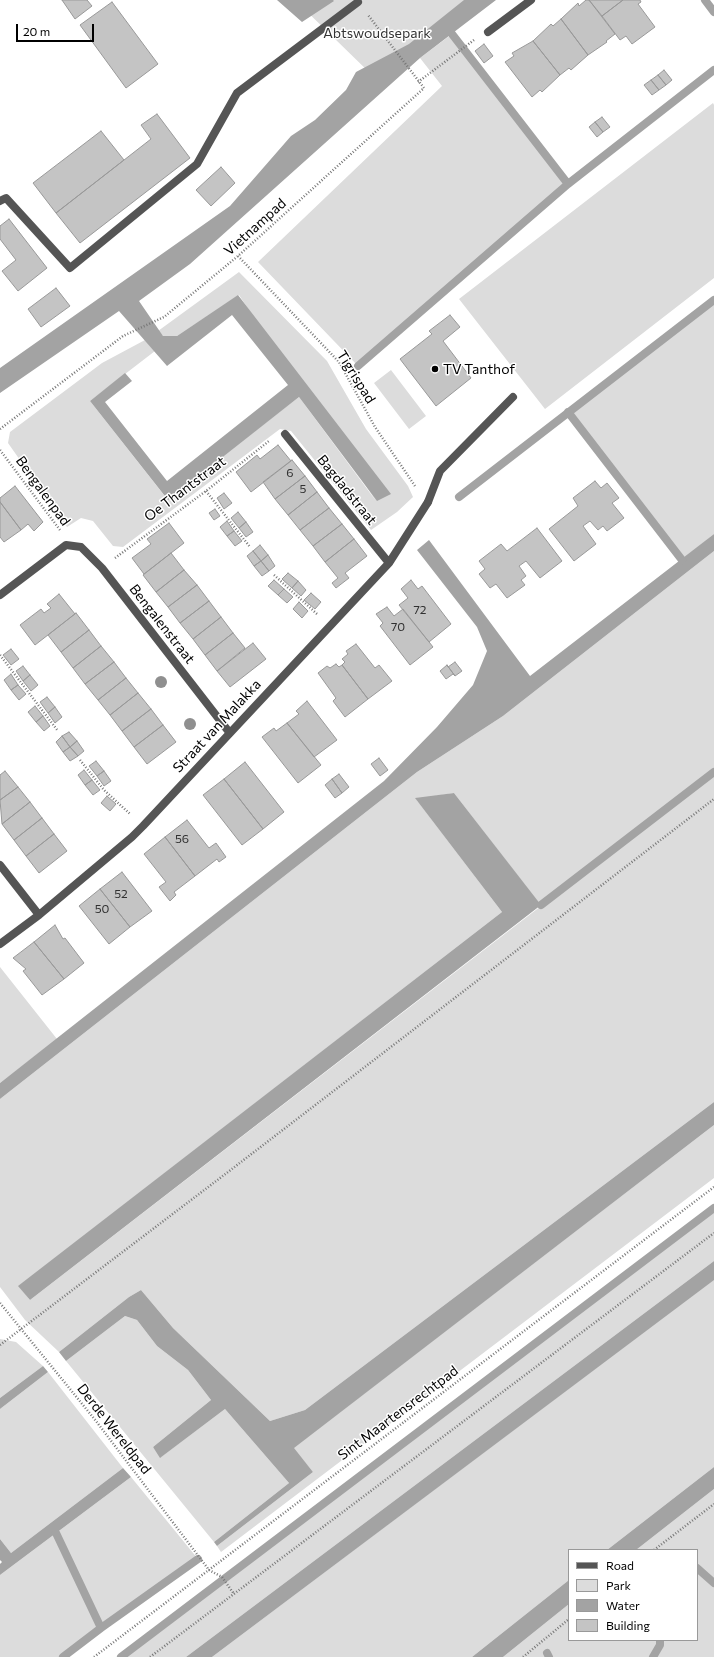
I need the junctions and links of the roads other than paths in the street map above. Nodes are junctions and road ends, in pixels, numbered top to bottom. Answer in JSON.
{"nodes":[{"id":1,"x":531,"y":0,"type":"edge"},
{"id":2,"x":358,"y":2,"type":"road end"},
{"id":3,"x":488,"y":32,"type":"dead end"},
{"id":4,"x":0,"y":201,"type":"edge"},
{"id":5,"x":513,"y":397,"type":"dead end"},
{"id":6,"x":285,"y":434,"type":"road end"},
{"id":7,"x":388,"y":562,"type":"junction"},
{"id":8,"x":0,"y":595,"type":"edge"},
{"id":9,"x":229,"y":732,"type":"junction"},
{"id":10,"x":0,"y":865,"type":"edge"},
{"id":11,"x":39,"y":915,"type":"junction"},
{"id":12,"x":0,"y":944,"type":"edge"}],
"edges":[{"from":1,"to":3,"type":"street"},
{"from":2,"to":4,"type":"street"},
{"from":5,"to":7,"type":"street","name":"Straat van Malakka"},
{"from":6,"to":7,"type":"street","name":"Bagdadstraat"},
{"from":7,"to":9,"type":"street","name":"Straat van Malakka"},
{"from":8,"to":9,"type":"street","name":"Bengalenstraat"},
{"from":9,"to":11,"type":"street","name":"Straat van Malakka"},
{"from":10,"to":11,"type":"street"},
{"from":11,"to":12,"type":"street","name":"Straat van Malakka"}]}
